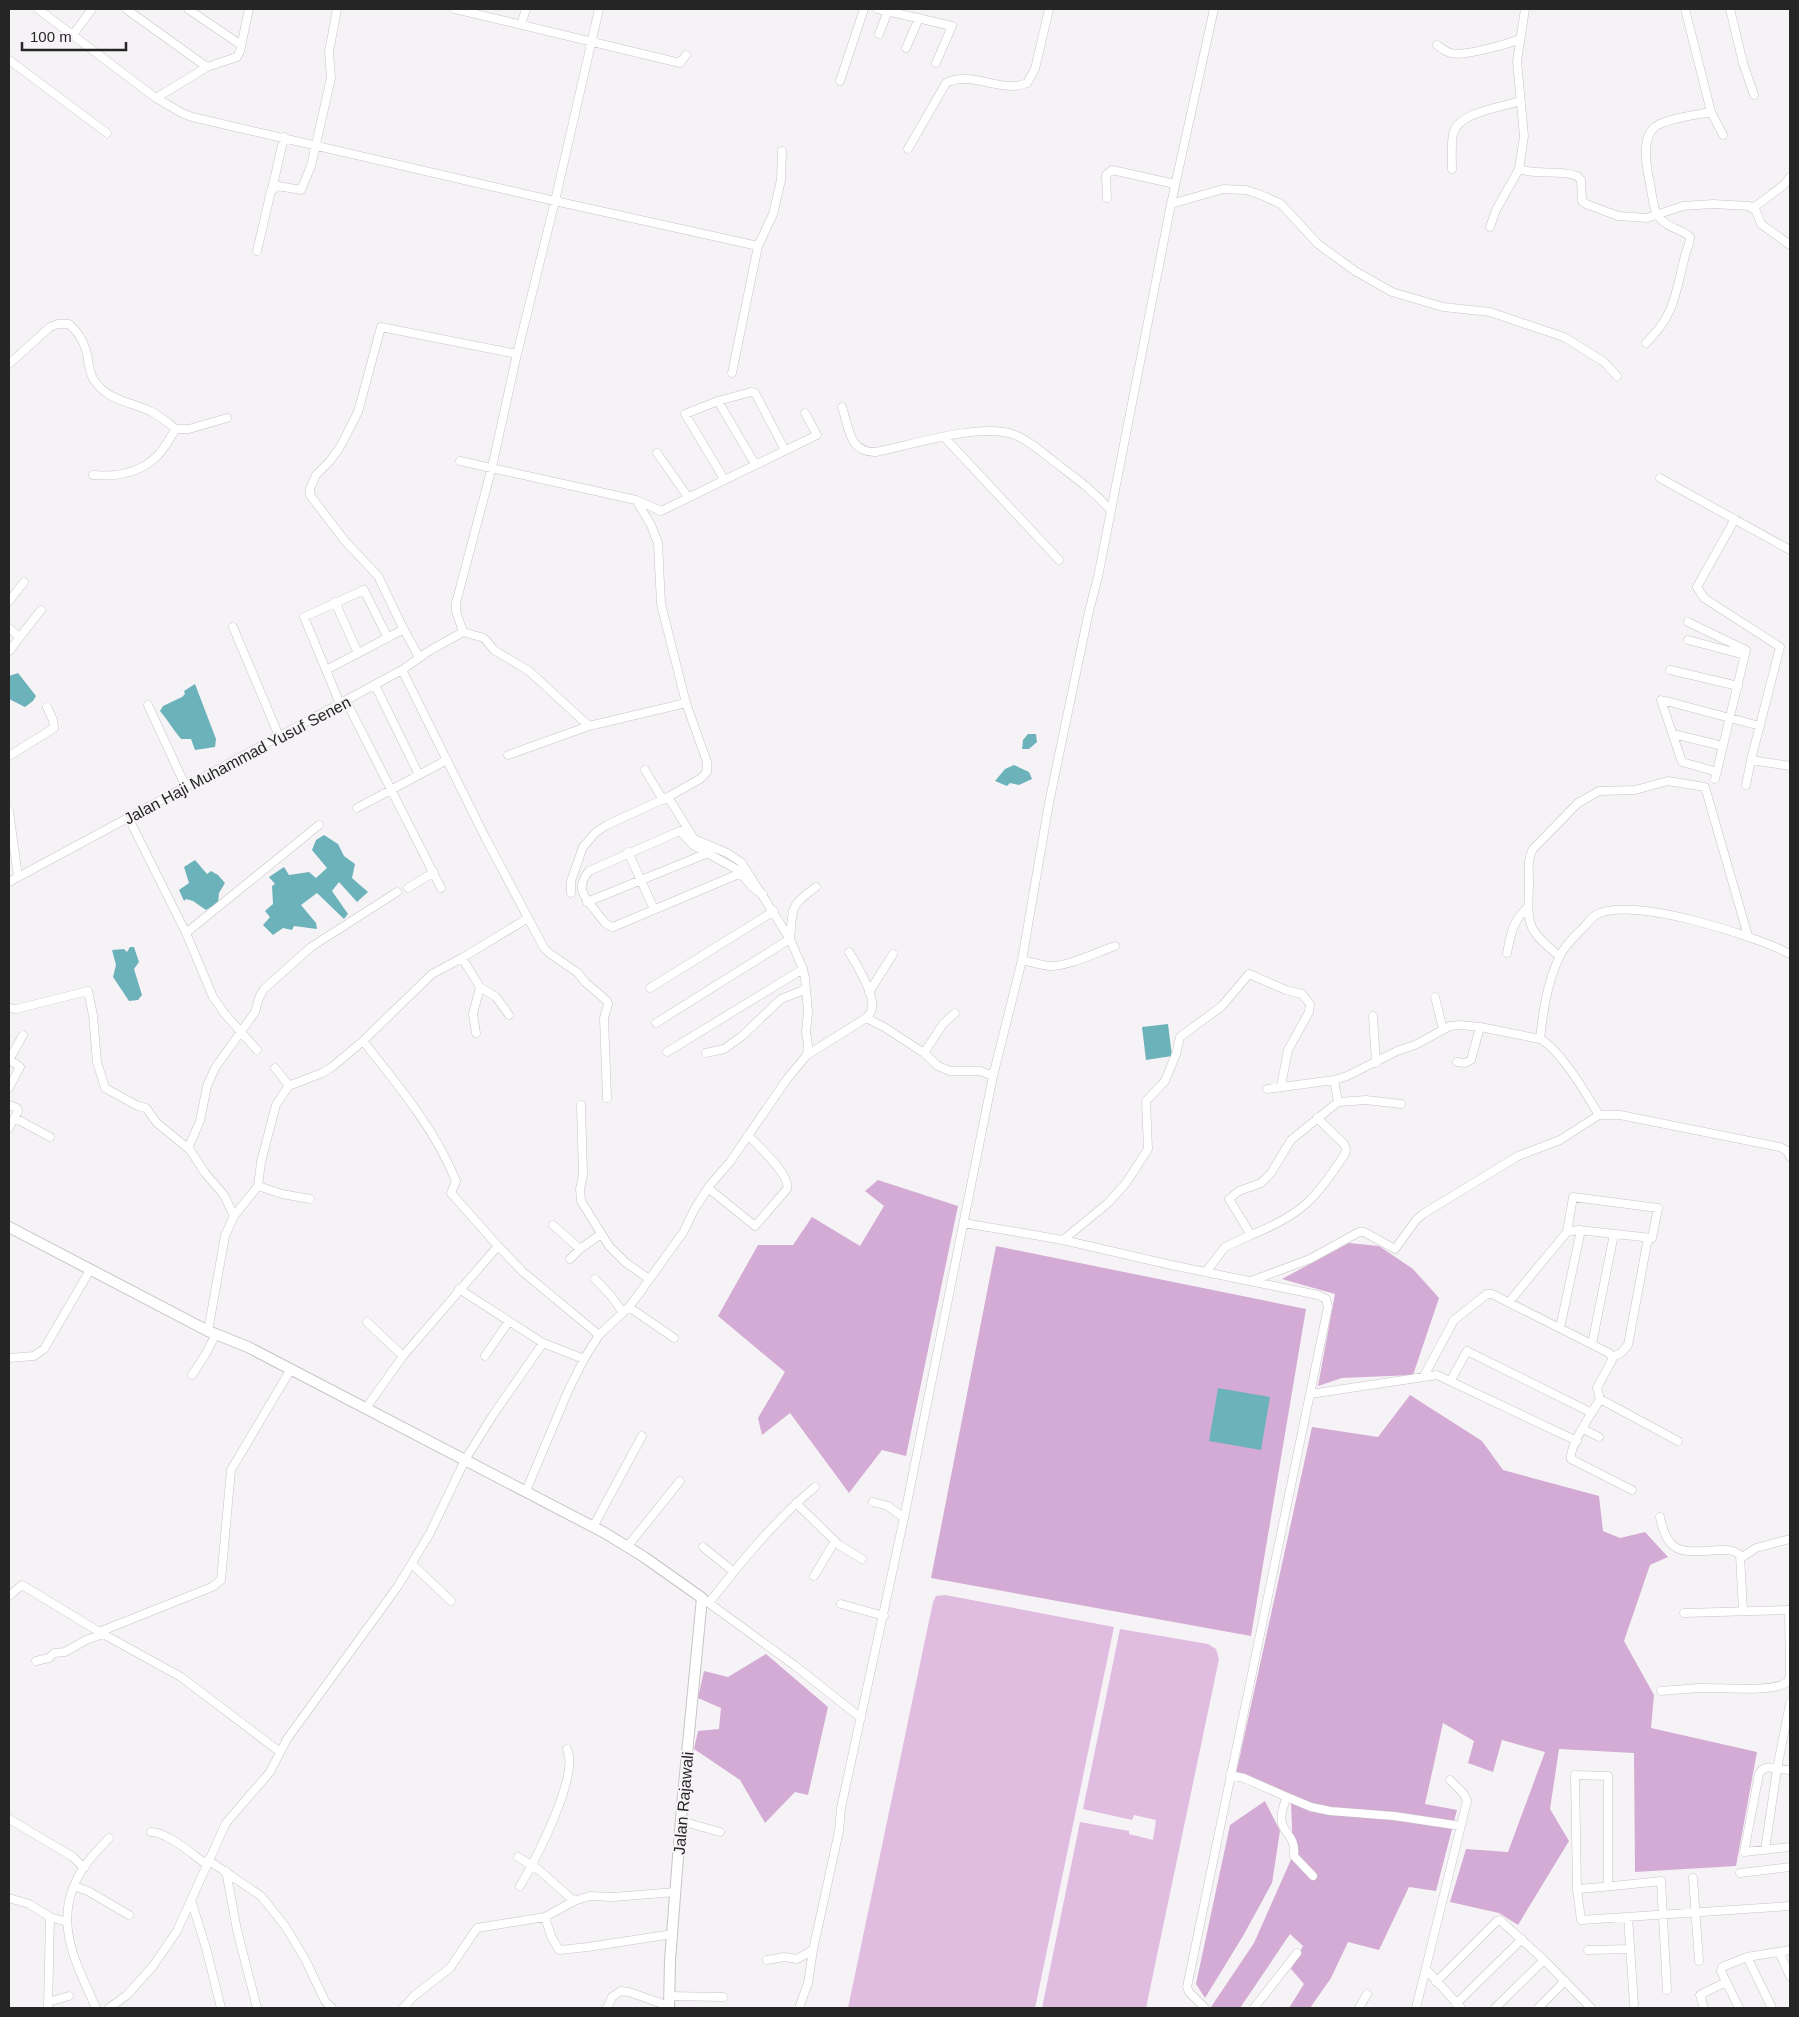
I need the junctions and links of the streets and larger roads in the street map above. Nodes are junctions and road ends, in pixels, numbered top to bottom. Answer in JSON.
{"nodes":[{"id":1,"x":38,"y":9,"type":"edge"},
{"id":2,"x":92,"y":9,"type":"edge"},
{"id":3,"x":188,"y":9,"type":"edge"},
{"id":4,"x":337,"y":9,"type":"edge"},
{"id":5,"x":455,"y":9,"type":"edge"},
{"id":6,"x":526,"y":9,"type":"edge"},
{"id":7,"x":599,"y":9,"type":"edge"},
{"id":8,"x":864,"y":9,"type":"edge"},
{"id":9,"x":878,"y":9,"type":"edge"},
{"id":10,"x":1049,"y":9,"type":"edge"},
{"id":11,"x":1214,"y":9,"type":"edge"},
{"id":12,"x":1526,"y":9,"type":"edge"},
{"id":13,"x":1685,"y":9,"type":"edge"},
{"id":14,"x":1730,"y":9,"type":"edge"},
{"id":15,"x":131,"y":10,"type":"edge"},
{"id":16,"x":246,"y":10,"type":"edge"},
{"id":17,"x":888,"y":11,"type":"junction"},
{"id":18,"x":919,"y":18,"type":"junction"},
{"id":19,"x":522,"y":25,"type":"junction"},
{"id":20,"x":878,"y":34,"type":"dead end"},
{"id":21,"x":72,"y":36,"type":"junction"},
{"id":22,"x":1520,"y":39,"type":"junction"},
{"id":23,"x":592,"y":43,"type":"junction"},
{"id":24,"x":241,"y":45,"type":"junction"},
{"id":25,"x":1437,"y":45,"type":"dead end"},
{"id":26,"x":906,"y":48,"type":"dead end"},
{"id":27,"x":686,"y":55,"type":"dead end"},
{"id":28,"x":9,"y":60,"type":"edge"},
{"id":29,"x":936,"y":63,"type":"dead end"},
{"id":30,"x":206,"y":68,"type":"junction"},
{"id":31,"x":840,"y":81,"type":"dead end"},
{"id":32,"x":1754,"y":95,"type":"dead end"},
{"id":33,"x":156,"y":98,"type":"junction"},
{"id":34,"x":1521,"y":101,"type":"junction"},
{"id":35,"x":1711,"y":112,"type":"junction"},
{"id":36,"x":107,"y":132,"type":"dead end"},
{"id":37,"x":1723,"y":135,"type":"dead end"},
{"id":38,"x":284,"y":137,"type":"junction"},
{"id":39,"x":316,"y":145,"type":"junction"},
{"id":40,"x":908,"y":149,"type":"dead end"},
{"id":41,"x":782,"y":150,"type":"dead end"},
{"id":42,"x":1519,"y":169,"type":"junction"},
{"id":43,"x":1452,"y":170,"type":"dead end"},
{"id":44,"x":1790,"y":177,"type":"edge"},
{"id":45,"x":1175,"y":184,"type":"junction"},
{"id":46,"x":272,"y":189,"type":"junction"},
{"id":47,"x":1108,"y":198,"type":"dead end"},
{"id":48,"x":555,"y":201,"type":"junction"},
{"id":49,"x":1171,"y":204,"type":"junction"},
{"id":50,"x":1753,"y":208,"type":"junction"},
{"id":51,"x":1657,"y":214,"type":"junction"},
{"id":52,"x":1490,"y":227,"type":"dead end"},
{"id":53,"x":1790,"y":245,"type":"edge"},
{"id":54,"x":758,"y":246,"type":"junction"},
{"id":55,"x":257,"y":252,"type":"dead end"},
{"id":56,"x":1646,"y":344,"type":"dead end"},
{"id":57,"x":517,"y":354,"type":"junction"},
{"id":58,"x":9,"y":364,"type":"edge"},
{"id":59,"x":732,"y":373,"type":"dead end"},
{"id":60,"x":1617,"y":376,"type":"dead end"},
{"id":61,"x":718,"y":401,"type":"junction"},
{"id":62,"x":842,"y":407,"type":"dead end"},
{"id":63,"x":805,"y":413,"type":"dead end"},
{"id":64,"x":227,"y":418,"type":"dead end"},
{"id":65,"x":176,"y":429,"type":"junction"},
{"id":66,"x":945,"y":438,"type":"junction"},
{"id":67,"x":786,"y":450,"type":"junction"},
{"id":68,"x":657,"y":453,"type":"dead end"},
{"id":69,"x":460,"y":461,"type":"dead end"},
{"id":70,"x":755,"y":464,"type":"junction"},
{"id":71,"x":492,"y":467,"type":"junction"},
{"id":72,"x":93,"y":475,"type":"dead end"},
{"id":73,"x":1660,"y":478,"type":"dead end"},
{"id":74,"x":724,"y":479,"type":"junction"},
{"id":75,"x":688,"y":496,"type":"junction"},
{"id":76,"x":636,"y":500,"type":"junction"},
{"id":77,"x":1111,"y":511,"type":"junction"},
{"id":78,"x":1735,"y":519,"type":"junction"},
{"id":79,"x":1790,"y":550,"type":"edge"},
{"id":80,"x":1058,"y":560,"type":"dead end"},
{"id":81,"x":24,"y":582,"type":"dead end"},
{"id":82,"x":9,"y":601,"type":"edge"},
{"id":83,"x":335,"y":602,"type":"junction"},
{"id":84,"x":41,"y":610,"type":"dead end"},
{"id":85,"x":1688,"y":622,"type":"dead end"},
{"id":86,"x":233,"y":627,"type":"dead end"},
{"id":87,"x":9,"y":628,"type":"edge"},
{"id":88,"x":404,"y":630,"type":"junction"},
{"id":89,"x":463,"y":632,"type":"junction"},
{"id":90,"x":1708,"y":632,"type":"junction"},
{"id":91,"x":19,"y":637,"type":"junction"},
{"id":92,"x":388,"y":638,"type":"junction"},
{"id":93,"x":1688,"y":640,"type":"dead end"},
{"id":94,"x":1703,"y":644,"type":"junction"},
{"id":95,"x":9,"y":651,"type":"edge"},
{"id":96,"x":358,"y":653,"type":"junction"},
{"id":97,"x":1745,"y":655,"type":"junction"},
{"id":98,"x":419,"y":657,"type":"junction"},
{"id":99,"x":326,"y":670,"type":"junction"},
{"id":100,"x":402,"y":670,"type":"junction"},
{"id":101,"x":1670,"y":670,"type":"dead end"},
{"id":102,"x":375,"y":685,"type":"junction"},
{"id":103,"x":1738,"y":686,"type":"junction"},
{"id":104,"x":343,"y":702,"type":"junction"},
{"id":105,"x":686,"y":703,"type":"junction"},
{"id":106,"x":148,"y":704,"type":"dead end"},
{"id":107,"x":47,"y":707,"type":"dead end"},
{"id":108,"x":1730,"y":718,"type":"junction"},
{"id":109,"x":589,"y":726,"type":"junction"},
{"id":110,"x":1760,"y":726,"type":"junction"},
{"id":111,"x":1673,"y":734,"type":"junction"},
{"id":112,"x":279,"y":736,"type":"junction"},
{"id":113,"x":1723,"y":746,"type":"junction"},
{"id":114,"x":508,"y":755,"type":"dead end"},
{"id":115,"x":9,"y":756,"type":"edge"},
{"id":116,"x":447,"y":760,"type":"junction"},
{"id":117,"x":1751,"y":760,"type":"junction"},
{"id":118,"x":1790,"y":766,"type":"edge"},
{"id":119,"x":645,"y":770,"type":"dead end"},
{"id":120,"x":419,"y":775,"type":"junction"},
{"id":121,"x":1746,"y":785,"type":"dead end"},
{"id":122,"x":186,"y":787,"type":"junction"},
{"id":123,"x":392,"y":790,"type":"junction"},
{"id":124,"x":666,"y":799,"type":"junction"},
{"id":125,"x":357,"y":808,"type":"dead end"},
{"id":126,"x":9,"y":811,"type":"edge"},
{"id":127,"x":129,"y":819,"type":"junction"},
{"id":128,"x":319,"y":825,"type":"dead end"},
{"id":129,"x":628,"y":852,"type":"junction"},
{"id":130,"x":708,"y":853,"type":"junction"},
{"id":131,"x":434,"y":872,"type":"junction"},
{"id":132,"x":741,"y":873,"type":"junction"},
{"id":133,"x":18,"y":877,"type":"junction"},
{"id":134,"x":641,"y":881,"type":"junction"},
{"id":135,"x":9,"y":882,"type":"edge"},
{"id":136,"x":816,"y":887,"type":"dead end"},
{"id":137,"x":408,"y":888,"type":"dead end"},
{"id":138,"x":441,"y":888,"type":"dead end"},
{"id":139,"x":398,"y":892,"type":"dead end"},
{"id":140,"x":570,"y":893,"type":"dead end"},
{"id":141,"x":763,"y":894,"type":"junction"},
{"id":142,"x":587,"y":902,"type":"junction"},
{"id":143,"x":1527,"y":908,"type":"junction"},
{"id":144,"x":654,"y":909,"type":"junction"},
{"id":145,"x":774,"y":911,"type":"junction"},
{"id":146,"x":528,"y":918,"type":"junction"},
{"id":147,"x":186,"y":933,"type":"junction"},
{"id":148,"x":1748,"y":936,"type":"junction"},
{"id":149,"x":790,"y":939,"type":"junction"},
{"id":150,"x":1115,"y":946,"type":"dead end"},
{"id":151,"x":849,"y":952,"type":"dead end"},
{"id":152,"x":1506,"y":953,"type":"dead end"},
{"id":153,"x":893,"y":954,"type":"dead end"},
{"id":154,"x":1790,"y":954,"type":"edge"},
{"id":155,"x":1559,"y":956,"type":"junction"},
{"id":156,"x":462,"y":958,"type":"junction"},
{"id":157,"x":1022,"y":960,"type":"junction"},
{"id":158,"x":803,"y":969,"type":"junction"},
{"id":159,"x":480,"y":986,"type":"junction"},
{"id":160,"x":650,"y":988,"type":"dead end"},
{"id":161,"x":804,"y":990,"type":"junction"},
{"id":162,"x":869,"y":992,"type":"junction"},
{"id":163,"x":1435,"y":997,"type":"dead end"},
{"id":164,"x":9,"y":1008,"type":"edge"},
{"id":165,"x":955,"y":1013,"type":"dead end"},
{"id":166,"x":509,"y":1015,"type":"dead end"},
{"id":167,"x":1373,"y":1016,"type":"dead end"},
{"id":168,"x":866,"y":1018,"type":"junction"},
{"id":169,"x":656,"y":1023,"type":"dead end"},
{"id":170,"x":1480,"y":1027,"type":"junction"},
{"id":171,"x":1443,"y":1029,"type":"junction"},
{"id":172,"x":241,"y":1030,"type":"junction"},
{"id":173,"x":476,"y":1033,"type":"dead end"},
{"id":174,"x":23,"y":1034,"type":"dead end"},
{"id":175,"x":1540,"y":1039,"type":"junction"},
{"id":176,"x":363,"y":1041,"type":"junction"},
{"id":177,"x":257,"y":1050,"type":"dead end"},
{"id":178,"x":667,"y":1052,"type":"dead end"},
{"id":179,"x":706,"y":1053,"type":"dead end"},
{"id":180,"x":924,"y":1053,"type":"junction"},
{"id":181,"x":807,"y":1055,"type":"junction"},
{"id":182,"x":9,"y":1059,"type":"edge"},
{"id":183,"x":1457,"y":1062,"type":"dead end"},
{"id":184,"x":1376,"y":1063,"type":"junction"},
{"id":185,"x":275,"y":1068,"type":"dead end"},
{"id":186,"x":993,"y":1076,"type":"junction"},
{"id":187,"x":1334,"y":1080,"type":"junction"},
{"id":188,"x":289,"y":1085,"type":"junction"},
{"id":189,"x":1281,"y":1086,"type":"junction"},
{"id":190,"x":9,"y":1088,"type":"edge"},
{"id":191,"x":1267,"y":1089,"type":"dead end"},
{"id":192,"x":607,"y":1098,"type":"dead end"},
{"id":193,"x":1338,"y":1102,"type":"junction"},
{"id":194,"x":9,"y":1104,"type":"edge"},
{"id":195,"x":1401,"y":1104,"type":"dead end"},
{"id":196,"x":581,"y":1105,"type":"dead end"},
{"id":197,"x":1599,"y":1115,"type":"junction"},
{"id":198,"x":16,"y":1118,"type":"junction"},
{"id":199,"x":1317,"y":1118,"type":"junction"},
{"id":200,"x":9,"y":1128,"type":"edge"},
{"id":201,"x":748,"y":1135,"type":"junction"},
{"id":202,"x":50,"y":1137,"type":"dead end"},
{"id":203,"x":190,"y":1150,"type":"junction"},
{"id":204,"x":1790,"y":1157,"type":"edge"},
{"id":205,"x":258,"y":1186,"type":"junction"},
{"id":206,"x":708,"y":1188,"type":"junction"},
{"id":207,"x":310,"y":1199,"type":"dead end"},
{"id":208,"x":234,"y":1216,"type":"junction"},
{"id":209,"x":964,"y":1223,"type":"junction"},
{"id":210,"x":553,"y":1225,"type":"dead end"},
{"id":211,"x":9,"y":1227,"type":"edge"},
{"id":212,"x":1581,"y":1230,"type":"junction"},
{"id":213,"x":1567,"y":1232,"type":"junction"},
{"id":214,"x":601,"y":1234,"type":"junction"},
{"id":215,"x":1614,"y":1234,"type":"junction"},
{"id":216,"x":1251,"y":1235,"type":"junction"},
{"id":217,"x":1648,"y":1238,"type":"junction"},
{"id":218,"x":1063,"y":1240,"type":"junction"},
{"id":219,"x":498,"y":1246,"type":"junction"},
{"id":220,"x":580,"y":1249,"type":"junction"},
{"id":221,"x":570,"y":1259,"type":"dead end"},
{"id":222,"x":90,"y":1270,"type":"junction"},
{"id":223,"x":1206,"y":1272,"type":"junction"},
{"id":224,"x":595,"y":1279,"type":"dead end"},
{"id":225,"x":649,"y":1279,"type":"junction"},
{"id":226,"x":1251,"y":1280,"type":"junction"},
{"id":227,"x":459,"y":1289,"type":"junction"},
{"id":228,"x":1509,"y":1302,"type":"junction"},
{"id":229,"x":629,"y":1307,"type":"junction"},
{"id":230,"x":623,"y":1313,"type":"junction"},
{"id":231,"x":509,"y":1321,"type":"junction"},
{"id":232,"x":367,"y":1322,"type":"dead end"},
{"id":233,"x":1560,"y":1328,"type":"junction"},
{"id":234,"x":212,"y":1332,"type":"junction"},
{"id":235,"x":600,"y":1335,"type":"junction"},
{"id":236,"x":674,"y":1338,"type":"dead end"},
{"id":237,"x":543,"y":1344,"type":"junction"},
{"id":238,"x":1592,"y":1344,"type":"junction"},
{"id":239,"x":403,"y":1356,"type":"junction"},
{"id":240,"x":484,"y":1356,"type":"dead end"},
{"id":241,"x":1612,"y":1357,"type":"junction"},
{"id":242,"x":9,"y":1358,"type":"edge"},
{"id":243,"x":584,"y":1360,"type":"junction"},
{"id":244,"x":291,"y":1369,"type":"junction"},
{"id":245,"x":192,"y":1375,"type":"dead end"},
{"id":246,"x":1424,"y":1376,"type":"junction"},
{"id":247,"x":1451,"y":1380,"type":"junction"},
{"id":248,"x":1310,"y":1394,"type":"junction"},
{"id":249,"x":1600,"y":1399,"type":"junction"},
{"id":250,"x":366,"y":1408,"type":"junction"},
{"id":251,"x":1592,"y":1413,"type":"junction"},
{"id":252,"x":1583,"y":1429,"type":"junction"},
{"id":253,"x":642,"y":1436,"type":"dead end"},
{"id":254,"x":1599,"y":1437,"type":"dead end"},
{"id":255,"x":1577,"y":1441,"type":"junction"},
{"id":256,"x":1678,"y":1441,"type":"dead end"},
{"id":257,"x":465,"y":1460,"type":"junction"},
{"id":258,"x":680,"y":1481,"type":"dead end"},
{"id":259,"x":815,"y":1487,"type":"dead end"},
{"id":260,"x":1632,"y":1490,"type":"dead end"},
{"id":261,"x":526,"y":1491,"type":"junction"},
{"id":262,"x":873,"y":1502,"type":"dead end"},
{"id":263,"x":796,"y":1503,"type":"junction"},
{"id":264,"x":1660,"y":1517,"type":"dead end"},
{"id":265,"x":904,"y":1518,"type":"junction"},
{"id":266,"x":593,"y":1527,"type":"junction"},
{"id":267,"x":1790,"y":1539,"type":"edge"},
{"id":268,"x":835,"y":1541,"type":"junction"},
{"id":269,"x":627,"y":1547,"type":"junction"},
{"id":270,"x":703,"y":1547,"type":"dead end"},
{"id":271,"x":1741,"y":1558,"type":"junction"},
{"id":272,"x":862,"y":1559,"type":"dead end"},
{"id":273,"x":412,"y":1564,"type":"junction"},
{"id":274,"x":734,"y":1572,"type":"junction"},
{"id":275,"x":814,"y":1576,"type":"dead end"},
{"id":276,"x":9,"y":1596,"type":"edge"},
{"id":277,"x":451,"y":1601,"type":"dead end"},
{"id":278,"x":706,"y":1601,"type":"junction"},
{"id":279,"x":841,"y":1604,"type":"dead end"},
{"id":280,"x":1790,"y":1610,"type":"edge"},
{"id":281,"x":1743,"y":1611,"type":"junction"},
{"id":282,"x":1684,"y":1613,"type":"dead end"},
{"id":283,"x":884,"y":1616,"type":"junction"},
{"id":284,"x":101,"y":1633,"type":"junction"},
{"id":285,"x":36,"y":1661,"type":"dead end"},
{"id":286,"x":1789,"y":1684,"type":"edge"},
{"id":287,"x":1661,"y":1691,"type":"dead end"},
{"id":288,"x":1790,"y":1703,"type":"edge"},
{"id":289,"x":861,"y":1718,"type":"junction"},
{"id":290,"x":567,"y":1749,"type":"dead end"},
{"id":291,"x":280,"y":1752,"type":"junction"},
{"id":292,"x":1777,"y":1769,"type":"junction"},
{"id":293,"x":1790,"y":1770,"type":"edge"},
{"id":294,"x":1230,"y":1775,"type":"junction"},
{"id":295,"x":1450,"y":1780,"type":"dead end"},
{"id":296,"x":1287,"y":1797,"type":"junction"},
{"id":297,"x":9,"y":1819,"type":"edge"},
{"id":298,"x":681,"y":1821,"type":"junction"},
{"id":299,"x":1461,"y":1826,"type":"junction"},
{"id":300,"x":151,"y":1832,"type":"dead end"},
{"id":301,"x":720,"y":1832,"type":"dead end"},
{"id":302,"x":109,"y":1838,"type":"dead end"},
{"id":303,"x":1790,"y":1847,"type":"edge"},
{"id":304,"x":1765,"y":1850,"type":"junction"},
{"id":305,"x":518,"y":1857,"type":"dead end"},
{"id":306,"x":207,"y":1862,"type":"junction"},
{"id":307,"x":532,"y":1865,"type":"junction"},
{"id":308,"x":1790,"y":1867,"type":"edge"},
{"id":309,"x":84,"y":1868,"type":"junction"},
{"id":310,"x":226,"y":1871,"type":"junction"},
{"id":311,"x":1740,"y":1873,"type":"dead end"},
{"id":312,"x":1313,"y":1876,"type":"dead end"},
{"id":313,"x":1693,"y":1878,"type":"dead end"},
{"id":314,"x":74,"y":1886,"type":"junction"},
{"id":315,"x":520,"y":1886,"type":"dead end"},
{"id":316,"x":1608,"y":1886,"type":"junction"},
{"id":317,"x":1577,"y":1889,"type":"junction"},
{"id":318,"x":676,"y":1892,"type":"junction"},
{"id":319,"x":9,"y":1898,"type":"edge"},
{"id":320,"x":191,"y":1900,"type":"junction"},
{"id":321,"x":574,"y":1901,"type":"junction"},
{"id":322,"x":1790,"y":1906,"type":"edge"},
{"id":323,"x":1694,"y":1913,"type":"junction"},
{"id":324,"x":129,"y":1915,"type":"dead end"},
{"id":325,"x":1661,"y":1915,"type":"junction"},
{"id":326,"x":50,"y":1917,"type":"junction"},
{"id":327,"x":545,"y":1917,"type":"junction"},
{"id":328,"x":1628,"y":1917,"type":"junction"},
{"id":329,"x":67,"y":1922,"type":"junction"},
{"id":330,"x":673,"y":1934,"type":"junction"},
{"id":331,"x":1522,"y":1939,"type":"junction"},
{"id":332,"x":1630,"y":1949,"type":"junction"},
{"id":333,"x":813,"y":1950,"type":"junction"},
{"id":334,"x":1588,"y":1950,"type":"dead end"},
{"id":335,"x":1790,"y":1950,"type":"edge"},
{"id":336,"x":1779,"y":1952,"type":"junction"},
{"id":337,"x":1297,"y":1954,"type":"dead end"},
{"id":338,"x":1748,"y":1957,"type":"junction"},
{"id":339,"x":766,"y":1960,"type":"dead end"},
{"id":340,"x":1544,"y":1960,"type":"junction"},
{"id":341,"x":1699,"y":1961,"type":"dead end"},
{"id":342,"x":1426,"y":1969,"type":"junction"},
{"id":343,"x":1790,"y":1976,"type":"edge"},
{"id":344,"x":1566,"y":1981,"type":"junction"},
{"id":345,"x":1436,"y":1982,"type":"junction"},
{"id":346,"x":1726,"y":1982,"type":"junction"},
{"id":347,"x":1666,"y":1990,"type":"dead end"},
{"id":348,"x":1367,"y":1994,"type":"dead end"},
{"id":349,"x":69,"y":1996,"type":"dead end"},
{"id":350,"x":723,"y":1997,"type":"dead end"},
{"id":351,"x":669,"y":2004,"type":"edge"},
{"id":352,"x":1634,"y":2004,"type":"dead end"},
{"id":353,"x":48,"y":2005,"type":"edge"},
{"id":354,"x":1458,"y":2006,"type":"edge"},
{"id":355,"x":1585,"y":2006,"type":"edge"},
{"id":356,"x":96,"y":2008,"type":"edge"},
{"id":357,"x":109,"y":2008,"type":"edge"},
{"id":358,"x":221,"y":2008,"type":"edge"},
{"id":359,"x":257,"y":2008,"type":"edge"},
{"id":360,"x":332,"y":2008,"type":"edge"},
{"id":361,"x":403,"y":2008,"type":"edge"},
{"id":362,"x":607,"y":2008,"type":"edge"},
{"id":363,"x":799,"y":2008,"type":"edge"},
{"id":364,"x":1205,"y":2008,"type":"edge"},
{"id":365,"x":1254,"y":2008,"type":"edge"},
{"id":366,"x":1360,"y":2008,"type":"edge"},
{"id":367,"x":1416,"y":2008,"type":"edge"},
{"id":368,"x":1495,"y":2008,"type":"edge"},
{"id":369,"x":1538,"y":2008,"type":"edge"},
{"id":370,"x":1704,"y":2008,"type":"edge"},
{"id":371,"x":1739,"y":2008,"type":"edge"},
{"id":372,"x":1772,"y":2008,"type":"edge"}],
"edges":[{"from":1,"to":21,"type":"street"},
{"from":2,"to":21,"type":"street"},
{"from":3,"to":24,"type":"street"},
{"from":4,"to":39,"type":"street"},
{"from":5,"to":19,"type":"street"},
{"from":6,"to":19,"type":"street"},
{"from":7,"to":23,"type":"street"},
{"from":8,"to":31,"type":"street"},
{"from":9,"to":17,"type":"street"},
{"from":10,"to":40,"type":"street"},
{"from":11,"to":45,"type":"street"},
{"from":12,"to":22,"type":"street"},
{"from":13,"to":35,"type":"street"},
{"from":14,"to":32,"type":"street"},
{"from":15,"to":30,"type":"street"},
{"from":16,"to":24,"type":"street"},
{"from":17,"to":18,"type":"street"},
{"from":17,"to":20,"type":"street"},
{"from":18,"to":26,"type":"street"},
{"from":18,"to":29,"type":"street"},
{"from":19,"to":23,"type":"street"},
{"from":21,"to":33,"type":"street"},
{"from":22,"to":25,"type":"street"},
{"from":22,"to":34,"type":"street"},
{"from":23,"to":27,"type":"street"},
{"from":23,"to":48,"type":"street"},
{"from":24,"to":30,"type":"street"},
{"from":28,"to":36,"type":"street"},
{"from":30,"to":33,"type":"street"},
{"from":33,"to":38,"type":"street"},
{"from":34,"to":42,"type":"street"},
{"from":34,"to":43,"type":"street"},
{"from":35,"to":37,"type":"street"},
{"from":35,"to":51,"type":"street"},
{"from":38,"to":39,"type":"street"},
{"from":38,"to":46,"type":"street"},
{"from":39,"to":46,"type":"street"},
{"from":39,"to":48,"type":"street"},
{"from":41,"to":54,"type":"street"},
{"from":42,"to":51,"type":"street"},
{"from":42,"to":52,"type":"street"},
{"from":44,"to":50,"type":"street"},
{"from":45,"to":47,"type":"street"},
{"from":45,"to":49,"type":"street"},
{"from":46,"to":55,"type":"street"},
{"from":48,"to":54,"type":"street"},
{"from":48,"to":57,"type":"street"},
{"from":49,"to":60,"type":"street"},
{"from":49,"to":77,"type":"street"},
{"from":50,"to":51,"type":"street"},
{"from":50,"to":53,"type":"street"},
{"from":51,"to":56,"type":"street"},
{"from":54,"to":59,"type":"street"},
{"from":57,"to":71,"type":"street"},
{"from":57,"to":88,"type":"street"},
{"from":58,"to":65,"type":"street"},
{"from":61,"to":67,"type":"street"},
{"from":61,"to":70,"type":"street"},
{"from":61,"to":74,"type":"street"},
{"from":62,"to":66,"type":"street"},
{"from":63,"to":67,"type":"street"},
{"from":64,"to":65,"type":"street"},
{"from":65,"to":72,"type":"street"},
{"from":66,"to":77,"type":"street"},
{"from":66,"to":80,"type":"street"},
{"from":67,"to":70,"type":"street"},
{"from":68,"to":75,"type":"street"},
{"from":69,"to":71,"type":"street"},
{"from":70,"to":74,"type":"street"},
{"from":71,"to":76,"type":"street"},
{"from":71,"to":89,"type":"street"},
{"from":73,"to":78,"type":"street"},
{"from":74,"to":75,"type":"street"},
{"from":75,"to":76,"type":"street"},
{"from":76,"to":105,"type":"street"},
{"from":77,"to":157,"type":"street"},
{"from":78,"to":79,"type":"street"},
{"from":78,"to":110,"type":"street"},
{"from":81,"to":82,"type":"street"},
{"from":83,"to":92,"type":"street"},
{"from":83,"to":96,"type":"street"},
{"from":83,"to":99,"type":"street"},
{"from":84,"to":91,"type":"street"},
{"from":85,"to":90,"type":"street"},
{"from":86,"to":112,"type":"street"},
{"from":87,"to":91,"type":"street"},
{"from":88,"to":92,"type":"street"},
{"from":88,"to":98,"type":"street"},
{"from":89,"to":98,"type":"street","name":"Jalan Haji Muhammad Yusuf Senen"},
{"from":89,"to":109,"type":"street"},
{"from":90,"to":94,"type":"street"},
{"from":90,"to":97,"type":"street"},
{"from":91,"to":95,"type":"street"},
{"from":92,"to":96,"type":"street"},
{"from":93,"to":94,"type":"street"},
{"from":94,"to":97,"type":"street"},
{"from":96,"to":99,"type":"street"},
{"from":97,"to":103,"type":"street"},
{"from":98,"to":100,"type":"street","name":"Jalan Haji Muhammad Yusuf Senen"},
{"from":99,"to":104,"type":"street"},
{"from":100,"to":102,"type":"street","name":"Jalan Haji Muhammad Yusuf Senen"},
{"from":100,"to":116,"type":"street"},
{"from":101,"to":103,"type":"street"},
{"from":102,"to":104,"type":"street","name":"Jalan Haji Muhammad Yusuf Senen"},
{"from":102,"to":120,"type":"street"},
{"from":103,"to":108,"type":"street"},
{"from":104,"to":112,"type":"street","name":"Jalan Haji Muhammad Yusuf Senen"},
{"from":104,"to":123,"type":"street"},
{"from":105,"to":109,"type":"street"},
{"from":105,"to":124,"type":"street"},
{"from":106,"to":122,"type":"street"},
{"from":107,"to":115,"type":"street"},
{"from":108,"to":110,"type":"street"},
{"from":108,"to":111,"type":"street"},
{"from":108,"to":113,"type":"street"},
{"from":109,"to":114,"type":"street"},
{"from":110,"to":117,"type":"street"},
{"from":111,"to":113,"type":"street"},
{"from":111,"to":113,"type":"street"},
{"from":112,"to":122,"type":"street","name":"Jalan Haji Muhammad Yusuf Senen"},
{"from":116,"to":120,"type":"street"},
{"from":116,"to":146,"type":"street"},
{"from":117,"to":118,"type":"street"},
{"from":117,"to":121,"type":"street"},
{"from":119,"to":124,"type":"street"},
{"from":120,"to":123,"type":"street"},
{"from":122,"to":127,"type":"street","name":"Jalan Haji Muhammad Yusuf Senen"},
{"from":123,"to":125,"type":"street"},
{"from":123,"to":131,"type":"street"},
{"from":124,"to":140,"type":"street"},
{"from":124,"to":141,"type":"street"},
{"from":126,"to":133,"type":"street"},
{"from":127,"to":133,"type":"street","name":"Jalan Haji Muhammad Yusuf Senen"},
{"from":127,"to":147,"type":"street"},
{"from":128,"to":147,"type":"street"},
{"from":129,"to":130,"type":"street"},
{"from":129,"to":134,"type":"street"},
{"from":129,"to":142,"type":"street"},
{"from":130,"to":132,"type":"street"},
{"from":130,"to":134,"type":"street"},
{"from":131,"to":137,"type":"street"},
{"from":131,"to":138,"type":"street"},
{"from":132,"to":141,"type":"street"},
{"from":132,"to":144,"type":"street"},
{"from":133,"to":135,"type":"street","name":"Jalan Haji Muhammad Yusuf Senen"},
{"from":134,"to":142,"type":"street"},
{"from":134,"to":144,"type":"street"},
{"from":136,"to":149,"type":"street"},
{"from":139,"to":172,"type":"street"},
{"from":141,"to":145,"type":"street"},
{"from":142,"to":144,"type":"street"},
{"from":143,"to":148,"type":"street"},
{"from":143,"to":152,"type":"street"},
{"from":143,"to":155,"type":"street"},
{"from":145,"to":149,"type":"street"},
{"from":145,"to":160,"type":"street"},
{"from":146,"to":156,"type":"street"},
{"from":146,"to":192,"type":"street"},
{"from":147,"to":172,"type":"street"},
{"from":148,"to":154,"type":"street"},
{"from":148,"to":155,"type":"street"},
{"from":149,"to":158,"type":"street"},
{"from":149,"to":169,"type":"street"},
{"from":150,"to":157,"type":"street"},
{"from":151,"to":162,"type":"street"},
{"from":153,"to":162,"type":"street"},
{"from":155,"to":175,"type":"street"},
{"from":156,"to":159,"type":"street"},
{"from":156,"to":176,"type":"street"},
{"from":157,"to":186,"type":"street"},
{"from":158,"to":161,"type":"street"},
{"from":158,"to":178,"type":"street"},
{"from":159,"to":166,"type":"street"},
{"from":159,"to":173,"type":"street"},
{"from":161,"to":179,"type":"street"},
{"from":161,"to":181,"type":"street"},
{"from":162,"to":168,"type":"street"},
{"from":163,"to":171,"type":"street"},
{"from":164,"to":203,"type":"street"},
{"from":165,"to":180,"type":"street"},
{"from":167,"to":184,"type":"street"},
{"from":168,"to":180,"type":"street"},
{"from":168,"to":181,"type":"street"},
{"from":170,"to":171,"type":"street"},
{"from":170,"to":175,"type":"street"},
{"from":170,"to":183,"type":"street"},
{"from":171,"to":184,"type":"street"},
{"from":172,"to":177,"type":"street"},
{"from":172,"to":203,"type":"street"},
{"from":174,"to":182,"type":"street"},
{"from":175,"to":197,"type":"street"},
{"from":176,"to":188,"type":"street"},
{"from":176,"to":219,"type":"street"},
{"from":180,"to":186,"type":"street"},
{"from":181,"to":201,"type":"street"},
{"from":182,"to":190,"type":"street"},
{"from":184,"to":187,"type":"street"},
{"from":185,"to":188,"type":"street"},
{"from":186,"to":209,"type":"street"},
{"from":187,"to":189,"type":"street"},
{"from":187,"to":193,"type":"street"},
{"from":188,"to":205,"type":"street"},
{"from":189,"to":191,"type":"street"},
{"from":189,"to":218,"type":"street"},
{"from":193,"to":195,"type":"street"},
{"from":193,"to":199,"type":"street"},
{"from":194,"to":198,"type":"street"},
{"from":196,"to":214,"type":"street"},
{"from":197,"to":204,"type":"street"},
{"from":197,"to":226,"type":"street"},
{"from":198,"to":200,"type":"street"},
{"from":198,"to":202,"type":"street"},
{"from":199,"to":216,"type":"street"},
{"from":199,"to":216,"type":"street"},
{"from":201,"to":206,"type":"street"},
{"from":201,"to":206,"type":"street"},
{"from":203,"to":208,"type":"street"},
{"from":205,"to":207,"type":"street"},
{"from":205,"to":208,"type":"street"},
{"from":206,"to":225,"type":"street"},
{"from":208,"to":234,"type":"street"},
{"from":209,"to":218,"type":"street"},
{"from":209,"to":265,"type":"street"},
{"from":210,"to":220,"type":"street"},
{"from":211,"to":222,"type":"street"},
{"from":212,"to":213,"type":"street"},
{"from":212,"to":215,"type":"street"},
{"from":212,"to":233,"type":"street"},
{"from":213,"to":217,"type":"street"},
{"from":213,"to":228,"type":"street"},
{"from":214,"to":220,"type":"street"},
{"from":214,"to":225,"type":"street"},
{"from":215,"to":217,"type":"street"},
{"from":215,"to":238,"type":"street"},
{"from":216,"to":223,"type":"street"},
{"from":217,"to":241,"type":"street"},
{"from":218,"to":223,"type":"street"},
{"from":219,"to":227,"type":"street"},
{"from":219,"to":235,"type":"street"},
{"from":220,"to":221,"type":"street"},
{"from":222,"to":234,"type":"street"},
{"from":222,"to":242,"type":"street"},
{"from":223,"to":226,"type":"street"},
{"from":224,"to":230,"type":"street"},
{"from":225,"to":229,"type":"street"},
{"from":226,"to":248,"type":"street"},
{"from":227,"to":231,"type":"street"},
{"from":227,"to":239,"type":"street"},
{"from":228,"to":233,"type":"street"},
{"from":228,"to":246,"type":"street"},
{"from":229,"to":230,"type":"street"},
{"from":229,"to":236,"type":"street"},
{"from":230,"to":235,"type":"street"},
{"from":231,"to":237,"type":"street"},
{"from":231,"to":240,"type":"street"},
{"from":232,"to":239,"type":"street"},
{"from":233,"to":238,"type":"street"},
{"from":234,"to":244,"type":"street"},
{"from":234,"to":245,"type":"street"},
{"from":235,"to":243,"type":"street"},
{"from":237,"to":243,"type":"street"},
{"from":237,"to":257,"type":"street"},
{"from":238,"to":241,"type":"street"},
{"from":239,"to":250,"type":"street"},
{"from":241,"to":249,"type":"street"},
{"from":243,"to":261,"type":"street"},
{"from":244,"to":250,"type":"street"},
{"from":244,"to":284,"type":"street"},
{"from":246,"to":247,"type":"street"},
{"from":246,"to":248,"type":"street"},
{"from":247,"to":251,"type":"street"},
{"from":247,"to":255,"type":"street"},
{"from":248,"to":294,"type":"street"},
{"from":249,"to":251,"type":"street"},
{"from":249,"to":256,"type":"street"},
{"from":250,"to":257,"type":"street"},
{"from":251,"to":252,"type":"street"},
{"from":252,"to":254,"type":"street"},
{"from":252,"to":255,"type":"street"},
{"from":253,"to":266,"type":"street"},
{"from":255,"to":260,"type":"street"},
{"from":257,"to":261,"type":"street"},
{"from":257,"to":273,"type":"street"},
{"from":258,"to":269,"type":"street"},
{"from":259,"to":263,"type":"street"},
{"from":261,"to":266,"type":"street"},
{"from":262,"to":265,"type":"street"},
{"from":263,"to":268,"type":"street"},
{"from":263,"to":274,"type":"street"},
{"from":264,"to":271,"type":"street"},
{"from":265,"to":283,"type":"street"},
{"from":266,"to":269,"type":"street"},
{"from":267,"to":271,"type":"street"},
{"from":268,"to":272,"type":"street"},
{"from":268,"to":275,"type":"street"},
{"from":269,"to":278,"type":"street"},
{"from":270,"to":274,"type":"street"},
{"from":271,"to":281,"type":"street"},
{"from":273,"to":277,"type":"street"},
{"from":273,"to":291,"type":"street"},
{"from":274,"to":278,"type":"street"},
{"from":276,"to":284,"type":"street"},
{"from":278,"to":289,"type":"street"},
{"from":278,"to":298,"type":"street","name":"Jalan Rajawali"},
{"from":279,"to":283,"type":"street"},
{"from":280,"to":281,"type":"street"},
{"from":280,"to":286,"type":"street"},
{"from":281,"to":282,"type":"street"},
{"from":283,"to":289,"type":"street"},
{"from":284,"to":285,"type":"street"},
{"from":284,"to":291,"type":"street"},
{"from":286,"to":287,"type":"street"},
{"from":288,"to":292,"type":"street"},
{"from":289,"to":333,"type":"street"},
{"from":290,"to":307,"type":"street"},
{"from":291,"to":306,"type":"street"},
{"from":292,"to":293,"type":"street"},
{"from":292,"to":304,"type":"street"},
{"from":292,"to":304,"type":"street"},
{"from":294,"to":296,"type":"street"},
{"from":294,"to":364,"type":"street"},
{"from":295,"to":299,"type":"street"},
{"from":296,"to":299,"type":"street"},
{"from":296,"to":312,"type":"street"},
{"from":297,"to":309,"type":"street"},
{"from":298,"to":301,"type":"street"},
{"from":298,"to":318,"type":"street","name":"Jalan Rajawali"},
{"from":299,"to":342,"type":"street"},
{"from":300,"to":306,"type":"street"},
{"from":302,"to":309,"type":"street"},
{"from":303,"to":304,"type":"street"},
{"from":305,"to":307,"type":"street"},
{"from":306,"to":310,"type":"street"},
{"from":306,"to":320,"type":"street"},
{"from":307,"to":315,"type":"street"},
{"from":307,"to":321,"type":"street"},
{"from":308,"to":311,"type":"street"},
{"from":309,"to":314,"type":"street"},
{"from":310,"to":359,"type":"street"},
{"from":310,"to":360,"type":"street"},
{"from":313,"to":323,"type":"street"},
{"from":314,"to":324,"type":"street"},
{"from":314,"to":329,"type":"street"},
{"from":316,"to":317,"type":"street"},
{"from":316,"to":317,"type":"street"},
{"from":316,"to":325,"type":"street"},
{"from":317,"to":328,"type":"street"},
{"from":318,"to":321,"type":"street"},
{"from":318,"to":330,"type":"street","name":"Jalan Rajawali"},
{"from":319,"to":326,"type":"street"},
{"from":320,"to":357,"type":"street"},
{"from":320,"to":358,"type":"street"},
{"from":321,"to":327,"type":"street"},
{"from":322,"to":323,"type":"street"},
{"from":323,"to":325,"type":"street"},
{"from":323,"to":341,"type":"street"},
{"from":325,"to":328,"type":"street"},
{"from":325,"to":347,"type":"street"},
{"from":326,"to":329,"type":"street"},
{"from":326,"to":353,"type":"street"},
{"from":327,"to":330,"type":"street"},
{"from":327,"to":361,"type":"street"},
{"from":328,"to":332,"type":"street"},
{"from":329,"to":356,"type":"street"},
{"from":330,"to":351,"type":"street","name":"Jalan Rajawali"},
{"from":331,"to":340,"type":"street"},
{"from":331,"to":345,"type":"street"},
{"from":331,"to":354,"type":"street"},
{"from":332,"to":334,"type":"street"},
{"from":332,"to":352,"type":"street"},
{"from":333,"to":339,"type":"street"},
{"from":333,"to":363,"type":"street"},
{"from":335,"to":336,"type":"street"},
{"from":336,"to":338,"type":"street"},
{"from":336,"to":343,"type":"street"},
{"from":337,"to":365,"type":"street"},
{"from":338,"to":346,"type":"street"},
{"from":338,"to":372,"type":"street"},
{"from":340,"to":344,"type":"street"},
{"from":340,"to":368,"type":"street"},
{"from":342,"to":345,"type":"street"},
{"from":342,"to":367,"type":"street"},
{"from":344,"to":355,"type":"street"},
{"from":344,"to":369,"type":"street"},
{"from":345,"to":354,"type":"street"},
{"from":346,"to":370,"type":"street"},
{"from":346,"to":371,"type":"street"},
{"from":348,"to":366,"type":"street"},
{"from":349,"to":353,"type":"street"},
{"from":350,"to":351,"type":"street"},
{"from":351,"to":362,"type":"street"}]}
